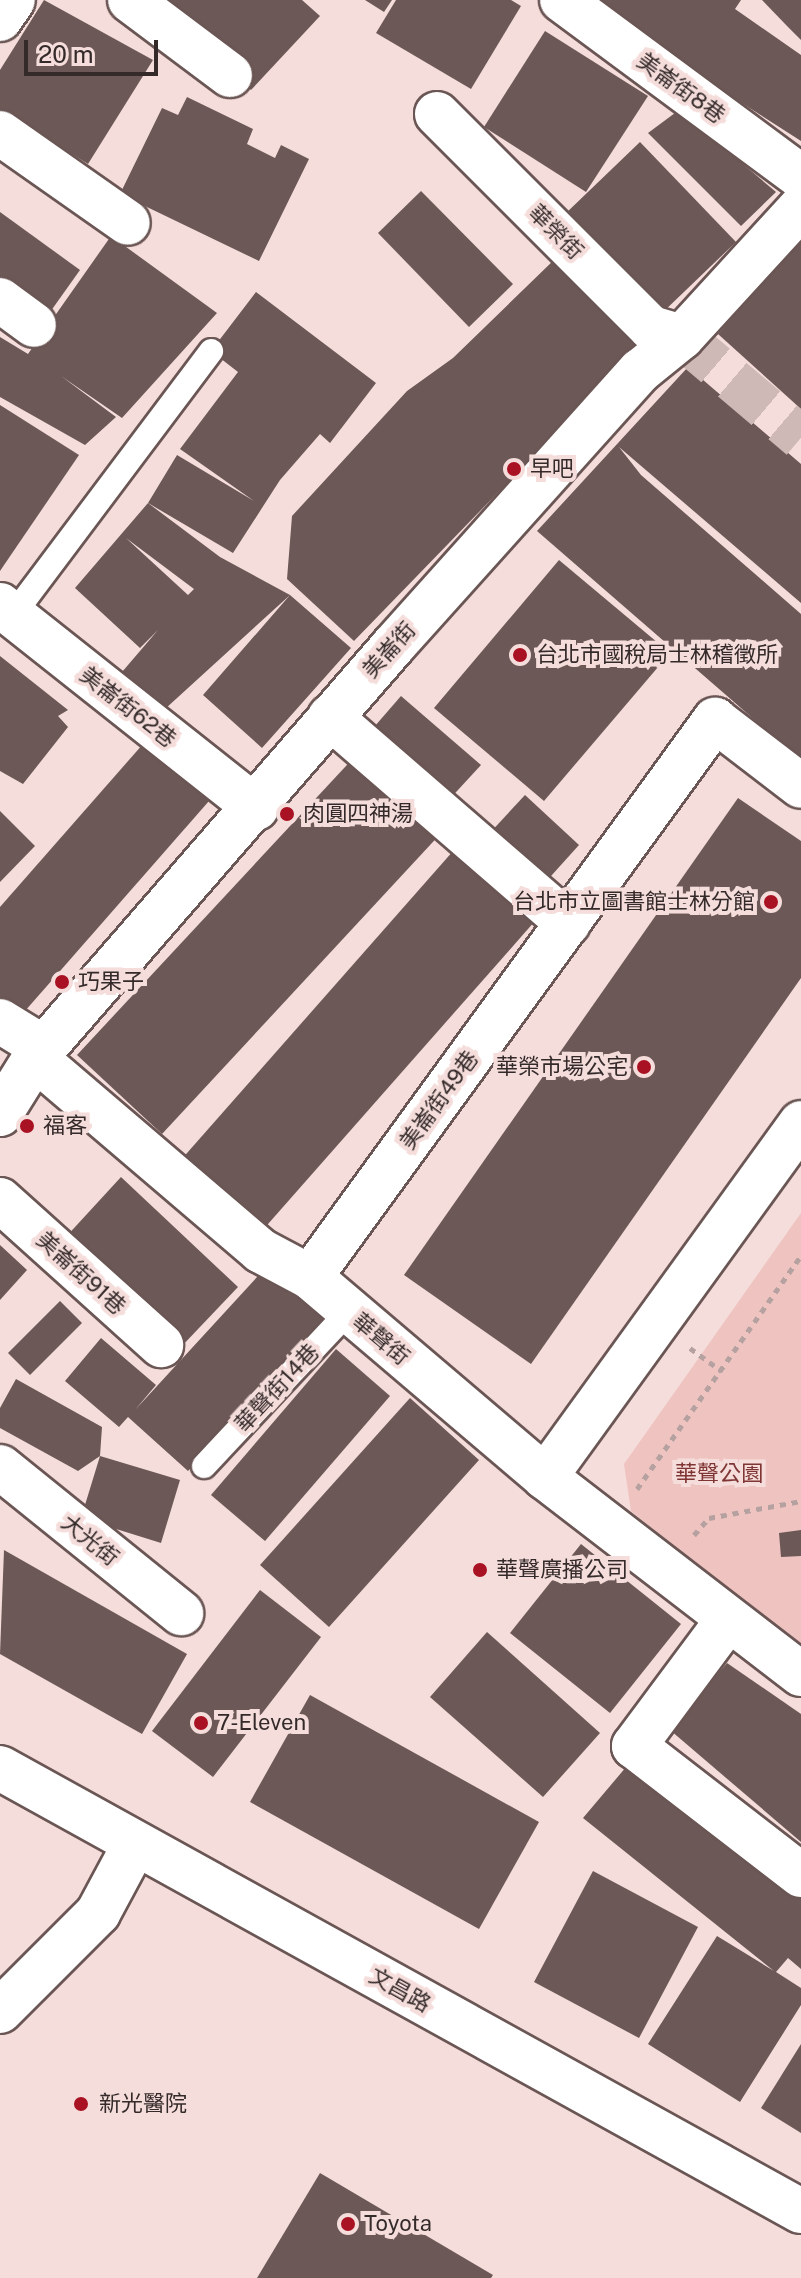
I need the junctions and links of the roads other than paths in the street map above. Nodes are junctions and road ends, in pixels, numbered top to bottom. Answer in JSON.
{"nodes":[{"id":1,"x":13,"y":0,"type":"edge"},
{"id":2,"x":130,"y":0,"type":"edge"},
{"id":3,"x":562,"y":0,"type":"edge"},
{"id":4,"x":0,"y":19,"type":"edge"},
{"id":5,"x":230,"y":75,"type":"dead end"},
{"id":6,"x":437,"y":114,"type":"dead end"},
{"id":7,"x":0,"y":133,"type":"edge"},
{"id":8,"x":801,"y":177,"type":"edge"},
{"id":9,"x":801,"y":207,"type":"edge"},
{"id":10,"x":128,"y":223,"type":"dead end"},
{"id":11,"x":682,"y":337,"type":"junction"},
{"id":12,"x":211,"y":351,"type":"dead end"},
{"id":13,"x":6,"y":610,"type":"edge"},
{"id":14,"x":330,"y":717,"type":"junction"},
{"id":15,"x":801,"y":786,"type":"edge"},
{"id":16,"x":256,"y":808,"type":"junction"},
{"id":17,"x":568,"y":923,"type":"junction"},
{"id":18,"x":0,"y":1021,"type":"edge"},
{"id":19,"x":40,"y":1053,"type":"junction"},
{"id":20,"x":0,"y":1114,"type":"edge"},
{"id":21,"x":801,"y":1123,"type":"edge"},
{"id":22,"x":0,"y":1200,"type":"edge"},
{"id":23,"x":310,"y":1277,"type":"junction"},
{"id":24,"x":349,"y":1311,"type":"junction"},
{"id":25,"x":161,"y":1345,"type":"dead end"},
{"id":26,"x":204,"y":1466,"type":"dead end"},
{"id":27,"x":0,"y":1467,"type":"edge"},
{"id":28,"x":545,"y":1477,"type":"junction"},
{"id":29,"x":181,"y":1613,"type":"dead end"},
{"id":30,"x":727,"y":1621,"type":"junction"},
{"id":31,"x":801,"y":1674,"type":"edge"},
{"id":32,"x":0,"y":1768,"type":"edge"},
{"id":33,"x":135,"y":1844,"type":"junction"},
{"id":34,"x":801,"y":1875,"type":"edge"},
{"id":35,"x":0,"y":2011,"type":"edge"},
{"id":36,"x":801,"y":2211,"type":"edge"}],
"edges":[{"from":1,"to":4,"type":"street"},
{"from":2,"to":5,"type":"street"},
{"from":3,"to":8,"type":"street","name":"美崙街8巷"},
{"from":6,"to":11,"type":"street","name":"華榮街"},
{"from":7,"to":10,"type":"street"},
{"from":9,"to":11,"type":"street","name":"美崙街"},
{"from":11,"to":14,"type":"street","name":"美崙街"},
{"from":12,"to":13,"type":"lane"},
{"from":13,"to":16,"type":"street","name":"美崙街62巷"},
{"from":14,"to":16,"type":"street","name":"美崙街"},
{"from":14,"to":17,"type":"street"},
{"from":15,"to":17,"type":"street","name":"美崙街49巷"},
{"from":16,"to":19,"type":"street","name":"美崙街"},
{"from":17,"to":23,"type":"street","name":"美崙街49巷"},
{"from":18,"to":19,"type":"street","name":"華聲街"},
{"from":19,"to":20,"type":"street","name":"美崙街"},
{"from":19,"to":23,"type":"street","name":"華聲街"},
{"from":21,"to":28,"type":"street"},
{"from":22,"to":25,"type":"street","name":"美崙街91巷"},
{"from":23,"to":24,"type":"street","name":"華聲街"},
{"from":24,"to":26,"type":"lane","name":"華聲街14巷"},
{"from":24,"to":28,"type":"street","name":"華聲街"},
{"from":27,"to":29,"type":"street","name":"大光街"},
{"from":28,"to":30,"type":"street","name":"華聲街"},
{"from":30,"to":31,"type":"street","name":"華聲街"},
{"from":30,"to":34,"type":"street"},
{"from":32,"to":33,"type":"street","name":"文昌路"},
{"from":33,"to":35,"type":"street"},
{"from":33,"to":36,"type":"street","name":"文昌路"}]}
